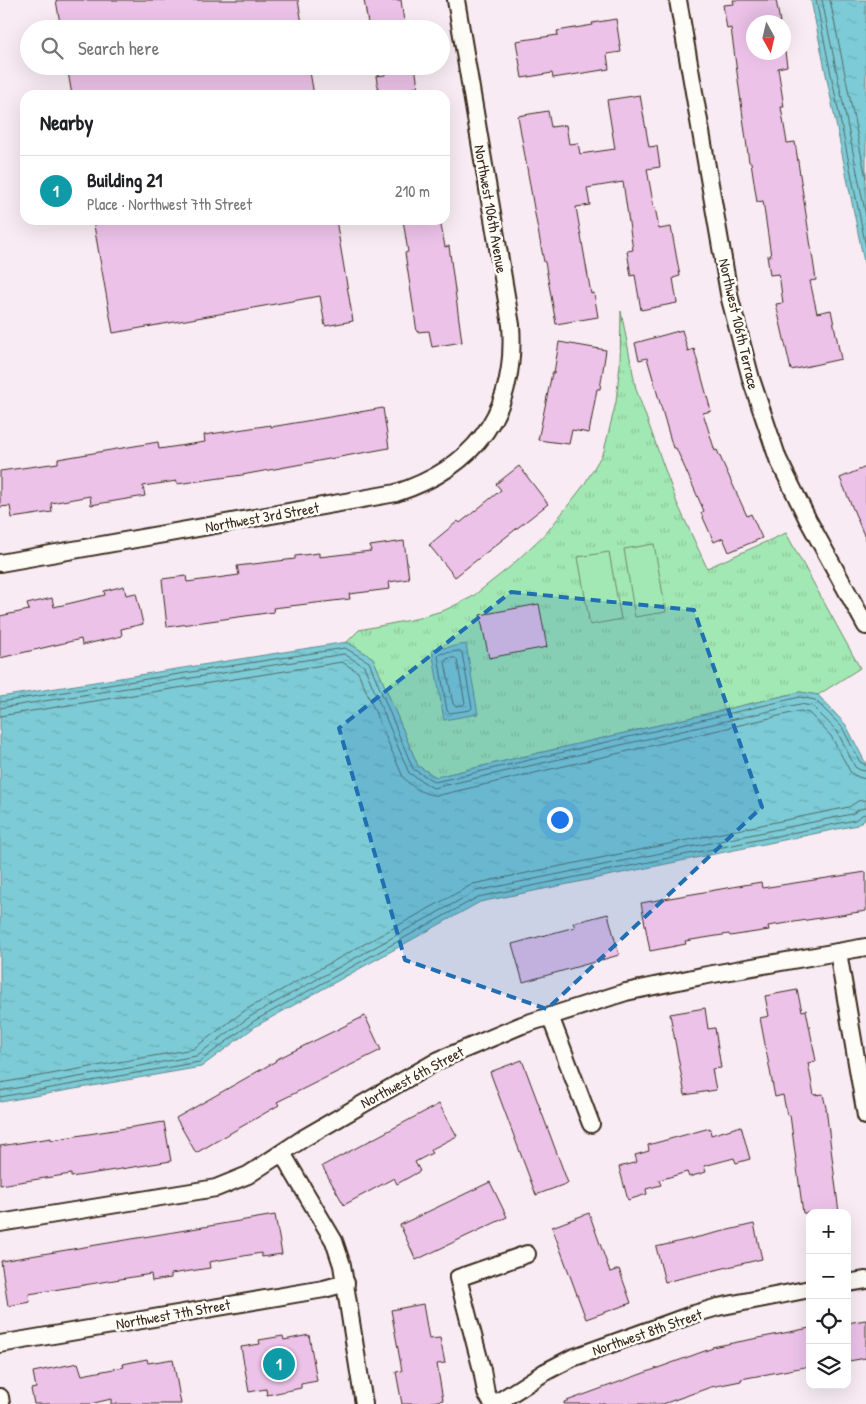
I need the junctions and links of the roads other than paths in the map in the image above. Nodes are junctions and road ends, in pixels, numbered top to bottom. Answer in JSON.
{"nodes":[{"id":1,"x":457,"y":0,"type":"edge"},
{"id":2,"x":678,"y":0,"type":"edge"},
{"id":3,"x":495,"y":416,"type":"joint"},
{"id":4,"x":0,"y":562,"type":"edge"},
{"id":5,"x":866,"y":626,"type":"edge"},
{"id":6,"x":866,"y":947,"type":"edge"},
{"id":7,"x":838,"y":952,"type":"junction"},
{"id":8,"x":550,"y":1016,"type":"junction"},
{"id":9,"x":866,"y":1116,"type":"edge"},
{"id":10,"x":590,"y":1124,"type":"dead end"},
{"id":11,"x":282,"y":1153,"type":"junction"},
{"id":12,"x":0,"y":1223,"type":"edge"},
{"id":13,"x":526,"y":1254,"type":"dead end"},
{"id":14,"x":866,"y":1280,"type":"edge"},
{"id":15,"x":851,"y":1282,"type":"edge"},
{"id":16,"x":346,"y":1283,"type":"junction"},
{"id":17,"x":806,"y":1290,"type":"edge"},
{"id":18,"x":0,"y":1344,"type":"edge"},
{"id":19,"x":0,"y":1397,"type":"edge"},
{"id":20,"x":1,"y":1404,"type":"edge"},
{"id":21,"x":364,"y":1404,"type":"edge"},
{"id":22,"x":494,"y":1404,"type":"edge"}],
"edges":[{"from":1,"to":3,"type":"street","name":"Northwest 106th Avenue"},
{"from":2,"to":5,"type":"street","name":"Northwest 106th Terrace"},
{"from":3,"to":4,"type":"street","name":"Northwest 3rd Street"},
{"from":6,"to":7,"type":"street","name":"Northwest 6th Street"},
{"from":7,"to":8,"type":"street","name":"Northwest 6th Street"},
{"from":7,"to":9,"type":"street"},
{"from":8,"to":10,"type":"street"},
{"from":8,"to":11,"type":"street","name":"Northwest 6th Street"},
{"from":11,"to":12,"type":"street","name":"Northwest 6th Street"},
{"from":11,"to":16,"type":"street"},
{"from":13,"to":22,"type":"street"},
{"from":14,"to":15,"type":"street"},
{"from":16,"to":18,"type":"street","name":"Northwest 7th Street"},
{"from":16,"to":21,"type":"street"},
{"from":17,"to":22,"type":"street","name":"Northwest 8th Street"},
{"from":19,"to":20,"type":"street"}]}
